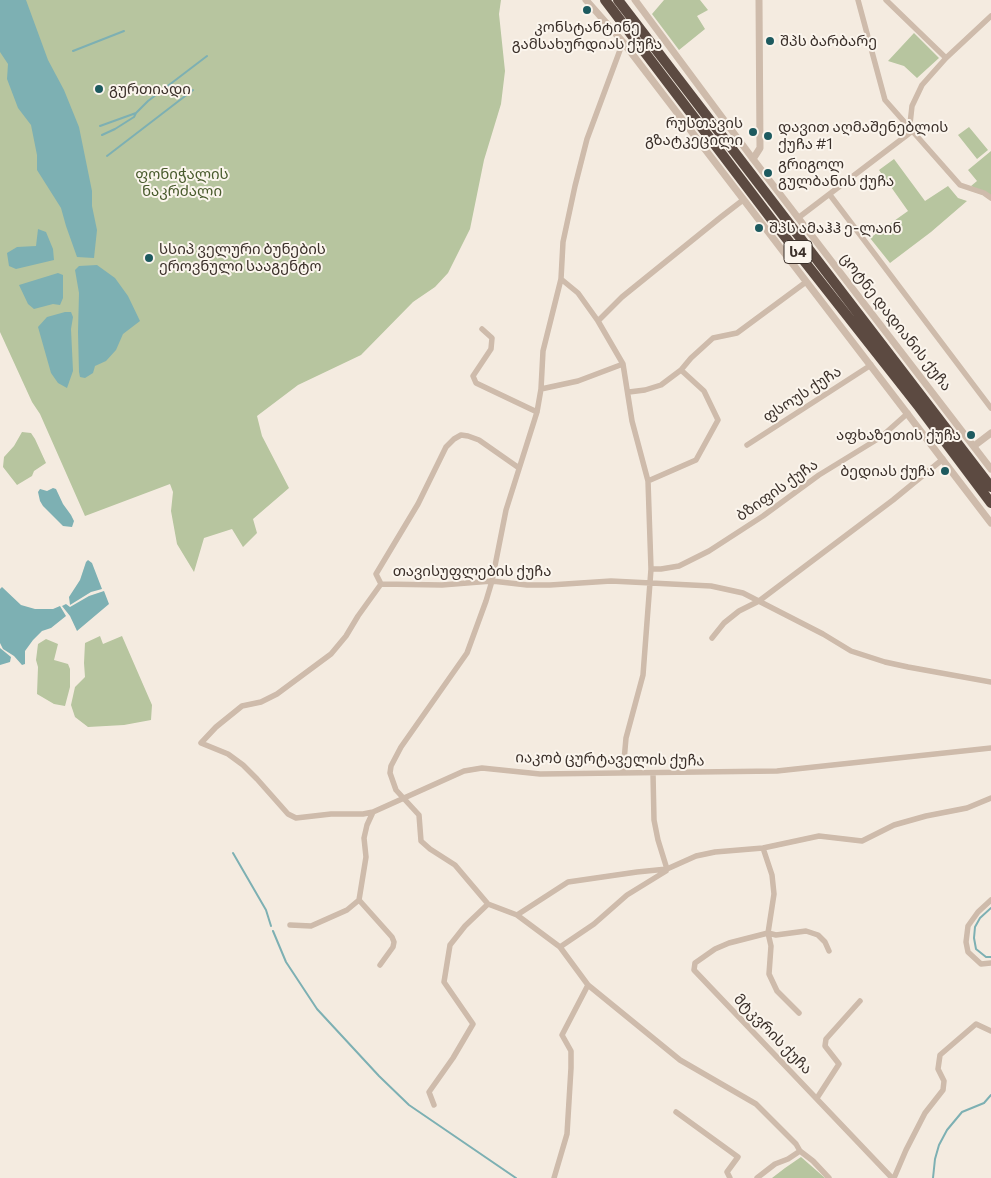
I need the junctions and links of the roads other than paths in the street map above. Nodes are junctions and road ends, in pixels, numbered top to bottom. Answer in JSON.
{"nodes":[{"id":1,"x":586,"y":0,"type":"edge"},
{"id":2,"x":598,"y":0,"type":"edge"},
{"id":3,"x":605,"y":0,"type":"edge"},
{"id":4,"x":618,"y":0,"type":"edge"},
{"id":5,"x":624,"y":0,"type":"edge"},
{"id":6,"x":635,"y":0,"type":"edge"},
{"id":7,"x":759,"y":0,"type":"edge"},
{"id":8,"x":858,"y":0,"type":"edge"},
{"id":9,"x":886,"y":0,"type":"edge"},
{"id":10,"x":991,"y":16,"type":"edge"},
{"id":11,"x":637,"y":25,"type":"junction"},
{"id":12,"x":635,"y":41,"type":"junction"},
{"id":13,"x":623,"y":42,"type":"junction"},
{"id":14,"x":946,"y":58,"type":"junction"},
{"id":15,"x":911,"y":132,"type":"junction"},
{"id":16,"x":753,"y":159,"type":"junction"},
{"id":17,"x":830,"y":195,"type":"junction"},
{"id":18,"x":991,"y":198,"type":"edge"},
{"id":19,"x":744,"y":200,"type":"junction"},
{"id":20,"x":798,"y":218,"type":"junction"},
{"id":21,"x":561,"y":279,"type":"junction"},
{"id":22,"x":806,"y":282,"type":"junction"},
{"id":23,"x":598,"y":321,"type":"junction"},
{"id":24,"x":482,"y":329,"type":"dead end"},
{"id":25,"x":623,"y":364,"type":"junction"},
{"id":26,"x":871,"y":365,"type":"junction"},
{"id":27,"x":681,"y":370,"type":"junction"},
{"id":28,"x":541,"y":390,"type":"junction"},
{"id":29,"x":629,"y":392,"type":"junction"},
{"id":30,"x":991,"y":408,"type":"edge"},
{"id":31,"x":537,"y":412,"type":"junction"},
{"id":32,"x":908,"y":413,"type":"junction"},
{"id":33,"x":991,"y":434,"type":"edge"},
{"id":34,"x":747,"y":445,"type":"dead end"},
{"id":35,"x":974,"y":446,"type":"junction"},
{"id":36,"x":943,"y":459,"type":"junction"},
{"id":37,"x":519,"y":468,"type":"junction"},
{"id":38,"x":991,"y":469,"type":"edge"},
{"id":39,"x":648,"y":481,"type":"junction"},
{"id":40,"x":991,"y":487,"type":"edge"},
{"id":41,"x":991,"y":503,"type":"edge"},
{"id":42,"x":991,"y":523,"type":"edge"},
{"id":43,"x":651,"y":569,"type":"junction"},
{"id":44,"x":492,"y":581,"type":"junction"},
{"id":45,"x":649,"y":583,"type":"junction"},
{"id":46,"x":381,"y":584,"type":"junction"},
{"id":47,"x":760,"y":601,"type":"junction"},
{"id":48,"x":712,"y":638,"type":"dead end"},
{"id":49,"x":991,"y":682,"type":"edge"},
{"id":50,"x":991,"y":748,"type":"edge"},
{"id":51,"x":622,"y":772,"type":"junction"},
{"id":52,"x":653,"y":774,"type":"junction"},
{"id":53,"x":404,"y":798,"type":"junction"},
{"id":54,"x":991,"y":798,"type":"edge"},
{"id":55,"x":373,"y":812,"type":"junction"},
{"id":56,"x":763,"y":848,"type":"junction"},
{"id":57,"x":667,"y":870,"type":"junction"},
{"id":58,"x":359,"y":900,"type":"junction"},
{"id":59,"x":991,"y":900,"type":"edge"},
{"id":60,"x":488,"y":904,"type":"junction"},
{"id":61,"x":517,"y":915,"type":"junction"},
{"id":62,"x":290,"y":924,"type":"dead end"},
{"id":63,"x":768,"y":933,"type":"junction"},
{"id":64,"x":560,"y":948,"type":"junction"},
{"id":65,"x":829,"y":951,"type":"dead end"},
{"id":66,"x":991,"y":963,"type":"edge"},
{"id":67,"x":380,"y":965,"type":"dead end"},
{"id":68,"x":588,"y":985,"type":"junction"},
{"id":69,"x":860,"y":1001,"type":"dead end"},
{"id":70,"x":799,"y":1013,"type":"dead end"},
{"id":71,"x":991,"y":1031,"type":"edge"},
{"id":72,"x":817,"y":1098,"type":"junction"},
{"id":73,"x":434,"y":1105,"type":"dead end"},
{"id":74,"x":676,"y":1112,"type":"dead end"},
{"id":75,"x":800,"y":1151,"type":"junction"},
{"id":76,"x":555,"y":1178,"type":"edge"},
{"id":77,"x":730,"y":1178,"type":"edge"},
{"id":78,"x":757,"y":1178,"type":"edge"},
{"id":79,"x":830,"y":1178,"type":"edge"},
{"id":80,"x":893,"y":1178,"type":"edge"}],
"edges":[{"from":1,"to":13,"type":"street"},
{"from":2,"to":12,"type":"highway"},
{"from":3,"to":12,"type":"highway","number":"ს4"},
{"from":4,"to":11,"type":"highway","number":"ს4"},
{"from":5,"to":11,"type":"highway"},
{"from":6,"to":16,"type":"street","name":"ცოტნე დადიანის ქუჩა"},
{"from":7,"to":16,"type":"street"},
{"from":8,"to":15,"type":"street"},
{"from":9,"to":14,"type":"street"},
{"from":10,"to":14,"type":"street"},
{"from":11,"to":40,"type":"highway","number":"ს4"},
{"from":12,"to":41,"type":"highway","number":"ს4"},
{"from":13,"to":19,"type":"street"},
{"from":13,"to":21,"type":"street"},
{"from":14,"to":15,"type":"street"},
{"from":15,"to":17,"type":"street"},
{"from":15,"to":18,"type":"street"},
{"from":16,"to":20,"type":"street","name":"ცოტნე დადიანის ქუჩა"},
{"from":17,"to":20,"type":"street"},
{"from":17,"to":30,"type":"street"},
{"from":19,"to":22,"type":"street"},
{"from":19,"to":23,"type":"street"},
{"from":20,"to":35,"type":"street","name":"ცოტნე დადიანის ქუჩა"},
{"from":21,"to":23,"type":"street"},
{"from":21,"to":28,"type":"street"},
{"from":22,"to":26,"type":"street"},
{"from":22,"to":27,"type":"street"},
{"from":23,"to":25,"type":"street"},
{"from":24,"to":31,"type":"street"},
{"from":25,"to":28,"type":"street"},
{"from":25,"to":29,"type":"street"},
{"from":26,"to":32,"type":"street"},
{"from":26,"to":34,"type":"street","name":"ფსოუს ქუჩა"},
{"from":27,"to":29,"type":"street"},
{"from":27,"to":39,"type":"street"},
{"from":28,"to":31,"type":"street"},
{"from":29,"to":39,"type":"street"},
{"from":31,"to":37,"type":"street"},
{"from":32,"to":36,"type":"street"},
{"from":32,"to":43,"type":"street","name":"ბზიფის ქუჩა"},
{"from":33,"to":35,"type":"street"},
{"from":35,"to":38,"type":"street","name":"ცოტნე დადიანის ქუჩა"},
{"from":36,"to":42,"type":"street"},
{"from":36,"to":47,"type":"street"},
{"from":37,"to":44,"type":"street"},
{"from":37,"to":46,"type":"street"},
{"from":39,"to":43,"type":"street"},
{"from":43,"to":45,"type":"street"},
{"from":44,"to":45,"type":"street","name":"თავისუფლების ქუჩა"},
{"from":44,"to":46,"type":"street","name":"თავისუფლების ქუჩა"},
{"from":44,"to":53,"type":"street"},
{"from":45,"to":47,"type":"street","name":"თავისუფლების ქუჩა"},
{"from":45,"to":51,"type":"street"},
{"from":46,"to":55,"type":"street","name":"თავისუფლების ქუჩა"},
{"from":47,"to":48,"type":"street"},
{"from":47,"to":49,"type":"street","name":"თავისუფლების ქუჩა"},
{"from":50,"to":52,"type":"street","name":"იაკობ ცურტაველის ქუჩა"},
{"from":51,"to":52,"type":"street","name":"იაკობ ცურტაველის ქუჩა"},
{"from":51,"to":53,"type":"street","name":"იაკობ ცურტაველის ქუჩა"},
{"from":52,"to":57,"type":"street"},
{"from":53,"to":55,"type":"street","name":"იაკობ ცურტაველის ქუჩა"},
{"from":53,"to":60,"type":"street"},
{"from":54,"to":56,"type":"street"},
{"from":55,"to":58,"type":"street"},
{"from":56,"to":57,"type":"street"},
{"from":56,"to":63,"type":"street"},
{"from":57,"to":61,"type":"street"},
{"from":57,"to":64,"type":"street"},
{"from":58,"to":62,"type":"street"},
{"from":58,"to":67,"type":"street"},
{"from":59,"to":66,"type":"street"},
{"from":60,"to":61,"type":"street"},
{"from":60,"to":73,"type":"street"},
{"from":61,"to":64,"type":"street"},
{"from":63,"to":65,"type":"street"},
{"from":63,"to":70,"type":"street"},
{"from":63,"to":72,"type":"street","name":"მტკვრის ქუჩა"},
{"from":64,"to":68,"type":"street"},
{"from":68,"to":75,"type":"street"},
{"from":68,"to":76,"type":"street"},
{"from":69,"to":72,"type":"street"},
{"from":71,"to":80,"type":"street"},
{"from":72,"to":80,"type":"street","name":"მტკვრის ქუჩა"},
{"from":74,"to":77,"type":"street"},
{"from":75,"to":78,"type":"street"},
{"from":75,"to":79,"type":"street"}]}
